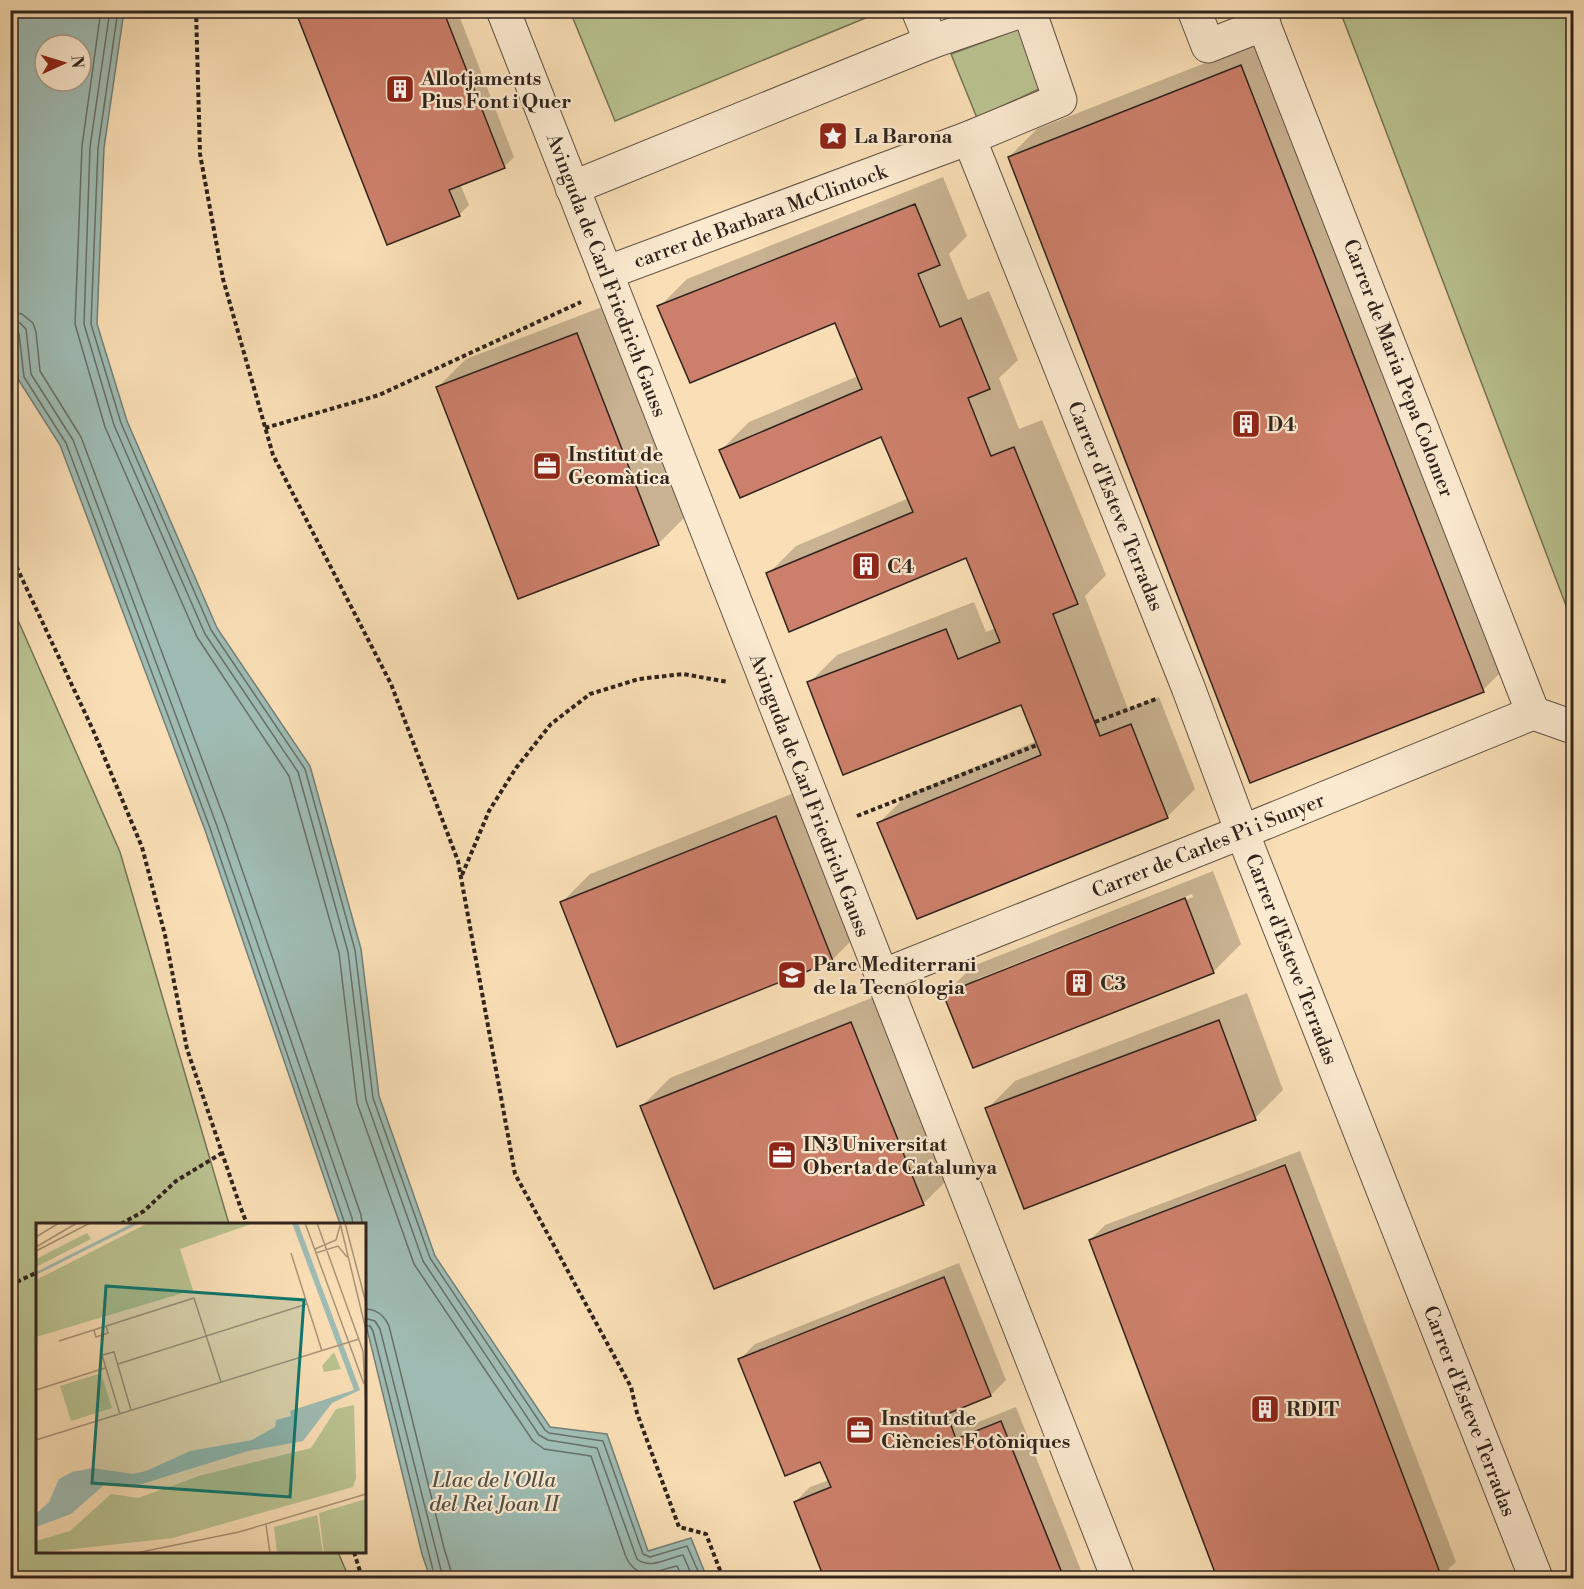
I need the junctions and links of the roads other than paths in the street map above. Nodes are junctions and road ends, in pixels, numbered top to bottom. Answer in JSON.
{"nodes":[{"id":1,"x":503,"y":10,"type":"edge"},
{"id":2,"x":918,"y":10,"type":"edge"},
{"id":3,"x":1024,"y":10,"type":"edge"},
{"id":4,"x":1029,"y":10,"type":"edge"},
{"id":5,"x":1194,"y":10,"type":"edge"},
{"id":6,"x":1261,"y":17,"type":"edge"},
{"id":7,"x":931,"y":42,"type":"junction"},
{"id":8,"x":969,"y":138,"type":"junction"},
{"id":9,"x":572,"y":188,"type":"junction"},
{"id":10,"x":609,"y":280,"type":"junction"},
{"id":11,"x":1533,"y":712,"type":"junction"},
{"id":12,"x":1572,"y":725,"type":"edge"},
{"id":13,"x":1242,"y":832,"type":"junction"},
{"id":14,"x":882,"y":976,"type":"junction"},
{"id":15,"x":1118,"y":1578,"type":"edge"},
{"id":16,"x":1536,"y":1578,"type":"edge"}],
"edges":[{"from":1,"to":9,"type":"street","name":"Avinguda de Carl Friedrich Gauss"},
{"from":2,"to":7,"type":"street"},
{"from":3,"to":7,"type":"street"},
{"from":4,"to":8,"type":"street","name":"carrer de Barbara McClintock"},
{"from":5,"to":6,"type":"street","name":"Carrer de Maria Pepa Colomer"},
{"from":6,"to":11,"type":"street","name":"Carrer de Maria Pepa Colomer"},
{"from":7,"to":9,"type":"street"},
{"from":8,"to":10,"type":"street","name":"carrer de Barbara McClintock"},
{"from":8,"to":13,"type":"street","name":"Carrer d'Esteve Terradas"},
{"from":9,"to":10,"type":"street","name":"Avinguda de Carl Friedrich Gauss"},
{"from":10,"to":14,"type":"street","name":"Avinguda de Carl Friedrich Gauss"},
{"from":11,"to":12,"type":"street"},
{"from":11,"to":13,"type":"street","name":"Carrer de Carles Pi i Sunyer"},
{"from":13,"to":14,"type":"street","name":"Carrer de Carles Pi i Sunyer"},
{"from":13,"to":16,"type":"street","name":"Carrer d'Esteve Terradas"},
{"from":14,"to":15,"type":"street","name":"Avinguda de Carl Friedrich Gauss"}]}
